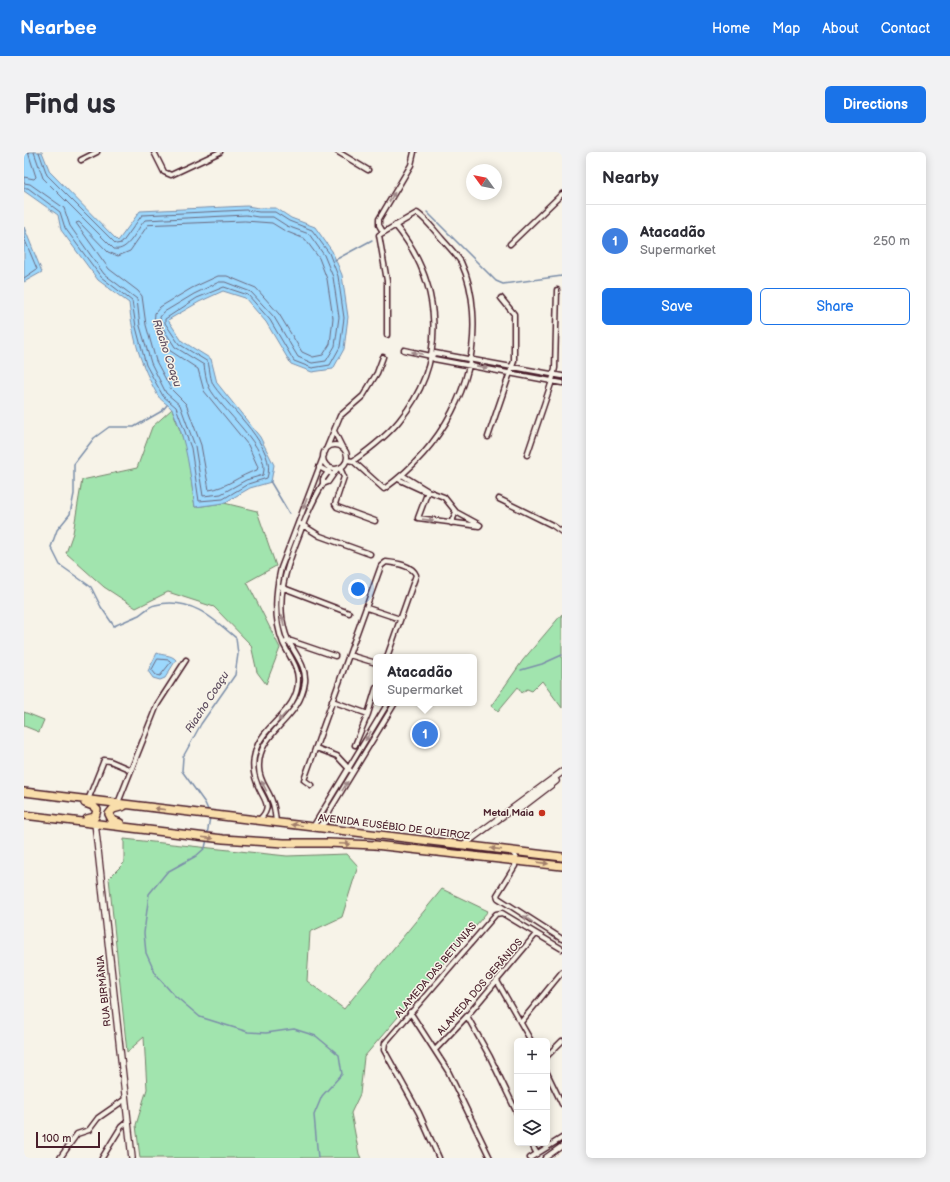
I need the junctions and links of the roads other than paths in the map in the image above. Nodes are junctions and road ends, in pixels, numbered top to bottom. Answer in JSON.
{"nodes":[{"id":1,"x":97,"y":152,"type":"edge"},
{"id":2,"x":154,"y":152,"type":"edge"},
{"id":3,"x":220,"y":152,"type":"edge"},
{"id":4,"x":338,"y":152,"type":"edge"},
{"id":5,"x":414,"y":152,"type":"edge"},
{"id":6,"x":210,"y":154,"type":"edge"},
{"id":7,"x":81,"y":160,"type":"dead end"},
{"id":8,"x":368,"y":170,"type":"dead end"},
{"id":9,"x":562,"y":194,"type":"edge"},
{"id":10,"x":395,"y":225,"type":"junction"},
{"id":11,"x":382,"y":232,"type":"junction"},
{"id":12,"x":510,"y":244,"type":"dead end"},
{"id":13,"x":557,"y":290,"type":"dead end"},
{"id":14,"x":501,"y":298,"type":"dead end"},
{"id":15,"x":387,"y":335,"type":"dead end"},
{"id":16,"x":404,"y":350,"type":"dead end"},
{"id":17,"x":431,"y":356,"type":"junction"},
{"id":18,"x":383,"y":357,"type":"dead end"},
{"id":19,"x":471,"y":359,"type":"junction"},
{"id":20,"x":470,"y":365,"type":"junction"},
{"id":21,"x":512,"y":366,"type":"junction"},
{"id":22,"x":511,"y":373,"type":"junction"},
{"id":23,"x":554,"y":374,"type":"junction"},
{"id":24,"x":562,"y":376,"type":"edge"},
{"id":25,"x":552,"y":381,"type":"junction"},
{"id":26,"x":562,"y":383,"type":"edge"},
{"id":27,"x":334,"y":430,"type":"junction"},
{"id":28,"x":488,"y":437,"type":"dead end"},
{"id":29,"x":342,"y":447,"type":"junction"},
{"id":30,"x":324,"y":453,"type":"junction"},
{"id":31,"x":527,"y":455,"type":"dead end"},
{"id":32,"x":347,"y":460,"type":"junction"},
{"id":33,"x":353,"y":461,"type":"junction"},
{"id":34,"x":318,"y":467,"type":"junction"},
{"id":35,"x":338,"y":469,"type":"junction"},
{"id":36,"x":330,"y":470,"type":"junction"},
{"id":37,"x":335,"y":474,"type":"junction"},
{"id":38,"x":402,"y":475,"type":"junction"},
{"id":39,"x":398,"y":479,"type":"junction"},
{"id":40,"x":313,"y":483,"type":"junction"},
{"id":41,"x":322,"y":485,"type":"junction"},
{"id":42,"x":428,"y":491,"type":"junction"},
{"id":43,"x":499,"y":500,"type":"dead end"},
{"id":44,"x":456,"y":512,"type":"junction"},
{"id":45,"x":375,"y":521,"type":"dead end"},
{"id":46,"x":298,"y":523,"type":"junction"},
{"id":47,"x":451,"y":523,"type":"junction"},
{"id":48,"x":303,"y":525,"type":"junction"},
{"id":49,"x":562,"y":532,"type":"edge"},
{"id":50,"x":370,"y":554,"type":"dead end"},
{"id":51,"x":277,"y":586,"type":"junction"},
{"id":52,"x":282,"y":587,"type":"junction"},
{"id":53,"x":367,"y":608,"type":"junction"},
{"id":54,"x":349,"y":613,"type":"dead end"},
{"id":55,"x":400,"y":619,"type":"junction"},
{"id":56,"x":288,"y":641,"type":"junction"},
{"id":57,"x":284,"y":643,"type":"junction"},
{"id":58,"x":388,"y":654,"type":"edge"},
{"id":59,"x":349,"y":655,"type":"junction"},
{"id":60,"x":335,"y":656,"type":"dead end"},
{"id":61,"x":186,"y":660,"type":"dead end"},
{"id":62,"x":300,"y":662,"type":"junction"},
{"id":63,"x":373,"y":662,"type":"edge"},
{"id":64,"x":295,"y":665,"type":"junction"},
{"id":65,"x":304,"y":669,"type":"junction"},
{"id":66,"x":297,"y":672,"type":"junction"},
{"id":67,"x":298,"y":682,"type":"junction"},
{"id":68,"x":305,"y":683,"type":"junction"},
{"id":69,"x":296,"y":691,"type":"junction"},
{"id":70,"x":302,"y":693,"type":"junction"},
{"id":71,"x":373,"y":698,"type":"edge"},
{"id":72,"x":332,"y":701,"type":"junction"},
{"id":73,"x":386,"y":706,"type":"edge"},
{"id":74,"x":393,"y":706,"type":"edge"},
{"id":75,"x":368,"y":714,"type":"junction"},
{"id":76,"x":355,"y":745,"type":"dead end"},
{"id":77,"x":316,"y":748,"type":"junction"},
{"id":78,"x":348,"y":769,"type":"junction"},
{"id":79,"x":131,"y":770,"type":"junction"},
{"id":80,"x":354,"y":772,"type":"junction"},
{"id":81,"x":562,"y":772,"type":"edge"},
{"id":82,"x":562,"y":776,"type":"edge"},
{"id":83,"x":311,"y":785,"type":"dead end"},
{"id":84,"x":542,"y":789,"type":"junction"},
{"id":85,"x":24,"y":792,"type":"edge"},
{"id":86,"x":77,"y":799,"type":"junction"},
{"id":87,"x":88,"y":800,"type":"junction"},
{"id":88,"x":118,"y":803,"type":"junction"},
{"id":89,"x":132,"y":805,"type":"junction"},
{"id":90,"x":24,"y":815,"type":"edge"},
{"id":91,"x":75,"y":820,"type":"junction"},
{"id":92,"x":259,"y":820,"type":"junction"},
{"id":93,"x":500,"y":820,"type":"junction"},
{"id":94,"x":276,"y":822,"type":"junction"},
{"id":95,"x":95,"y":823,"type":"junction"},
{"id":96,"x":128,"y":827,"type":"junction"},
{"id":97,"x":316,"y":827,"type":"junction"},
{"id":98,"x":464,"y":845,"type":"junction"},
{"id":99,"x":478,"y":847,"type":"junction"},
{"id":100,"x":510,"y":851,"type":"junction"},
{"id":101,"x":562,"y":857,"type":"edge"},
{"id":102,"x":516,"y":860,"type":"junction"},
{"id":103,"x":562,"y":866,"type":"edge"},
{"id":104,"x":536,"y":934,"type":"junction"},
{"id":105,"x":562,"y":939,"type":"edge"},
{"id":106,"x":562,"y":949,"type":"edge"},
{"id":107,"x":562,"y":972,"type":"edge"},
{"id":108,"x":497,"y":981,"type":"junction"},
{"id":109,"x":410,"y":1012,"type":"junction"},
{"id":110,"x":467,"y":1016,"type":"junction"},
{"id":111,"x":522,"y":1021,"type":"junction"},
{"id":112,"x":530,"y":1038,"type":"edge"},
{"id":113,"x":562,"y":1042,"type":"edge"},
{"id":114,"x":435,"y":1050,"type":"junction"},
{"id":115,"x":550,"y":1053,"type":"edge"},
{"id":116,"x":547,"y":1074,"type":"edge"},
{"id":117,"x":124,"y":1100,"type":"junction"},
{"id":118,"x":562,"y":1104,"type":"edge"},
{"id":119,"x":516,"y":1110,"type":"edge"},
{"id":120,"x":127,"y":1122,"type":"junction"},
{"id":121,"x":562,"y":1138,"type":"edge"},
{"id":122,"x":555,"y":1142,"type":"junction"},
{"id":123,"x":533,"y":1146,"type":"edge"},
{"id":124,"x":561,"y":1147,"type":"edge"},
{"id":125,"x":537,"y":1154,"type":"junction"},
{"id":126,"x":60,"y":1158,"type":"edge"},
{"id":127,"x":102,"y":1158,"type":"edge"},
{"id":128,"x":132,"y":1158,"type":"edge"},
{"id":129,"x":439,"y":1158,"type":"edge"},
{"id":130,"x":490,"y":1158,"type":"edge"},
{"id":131,"x":530,"y":1158,"type":"edge"},
{"id":132,"x":545,"y":1158,"type":"edge"}],
"edges":[{"from":1,"to":7,"type":"street"},
{"from":2,"to":6,"type":"street"},
{"from":3,"to":6,"type":"street"},
{"from":4,"to":8,"type":"street"},
{"from":11,"to":5,"type":"street","one_way":true},
{"from":9,"to":12,"type":"street"},
{"from":10,"to":11,"type":"street"},
{"from":10,"to":17,"type":"street"},
{"from":10,"to":19,"type":"street"},
{"from":11,"to":15,"type":"street"},
{"from":13,"to":23,"type":"street"},
{"from":14,"to":21,"type":"street"},
{"from":17,"to":16,"type":"street","one_way":true},
{"from":17,"to":19,"type":"street"},
{"from":17,"to":20,"type":"street"},
{"from":17,"to":33,"type":"street"},
{"from":18,"to":27,"type":"street"},
{"from":19,"to":20,"type":"street"},
{"from":19,"to":21,"type":"street"},
{"from":20,"to":22,"type":"street","one_way":true},
{"from":20,"to":38,"type":"street"},
{"from":21,"to":22,"type":"street"},
{"from":21,"to":23,"type":"street"},
{"from":22,"to":25,"type":"street"},
{"from":22,"to":28,"type":"street"},
{"from":23,"to":24,"type":"street"},
{"from":23,"to":25,"type":"street"},
{"from":25,"to":26,"type":"street"},
{"from":25,"to":31,"type":"street"},
{"from":27,"to":29,"type":"street"},
{"from":27,"to":30,"type":"street"},
{"from":29,"to":30,"type":"street"},
{"from":29,"to":32,"type":"street"},
{"from":30,"to":34,"type":"street"},
{"from":30,"to":36,"type":"street"},
{"from":32,"to":33,"type":"street"},
{"from":32,"to":35,"type":"street"},
{"from":33,"to":39,"type":"street"},
{"from":34,"to":36,"type":"street"},
{"from":34,"to":40,"type":"street"},
{"from":35,"to":36,"type":"street"},
{"from":35,"to":37,"type":"street"},
{"from":35,"to":45,"type":"street"},
{"from":36,"to":37,"type":"street"},
{"from":36,"to":41,"type":"street"},
{"from":37,"to":41,"type":"street"},
{"from":38,"to":39,"type":"street"},
{"from":38,"to":42,"type":"street"},
{"from":39,"to":42,"type":"street"},
{"from":40,"to":41,"type":"street"},
{"from":40,"to":46,"type":"street","one_way":true},
{"from":41,"to":48,"type":"street"},
{"from":42,"to":44,"type":"street"},
{"from":42,"to":47,"type":"street","one_way":true},
{"from":43,"to":49,"type":"street"},
{"from":44,"to":47,"type":"street"},
{"from":44,"to":47,"type":"street"},
{"from":46,"to":48,"type":"street"},
{"from":46,"to":51,"type":"street"},
{"from":48,"to":50,"type":"street"},
{"from":48,"to":52,"type":"street"},
{"from":51,"to":52,"type":"street"},
{"from":51,"to":57,"type":"street"},
{"from":52,"to":54,"type":"street"},
{"from":56,"to":52,"type":"street","one_way":true},
{"from":53,"to":55,"type":"street"},
{"from":53,"to":55,"type":"street"},
{"from":53,"to":59,"type":"street"},
{"from":55,"to":58,"type":"street"},
{"from":56,"to":57,"type":"street"},
{"from":56,"to":60,"type":"street"},
{"from":56,"to":62,"type":"street"},
{"from":57,"to":64,"type":"street"},
{"from":59,"to":63,"type":"street"},
{"from":59,"to":72,"type":"street"},
{"from":61,"to":79,"type":"street"},
{"from":62,"to":64,"type":"street"},
{"from":62,"to":65,"type":"street"},
{"from":64,"to":66,"type":"street"},
{"from":65,"to":66,"type":"street"},
{"from":65,"to":68,"type":"street"},
{"from":66,"to":67,"type":"street"},
{"from":67,"to":68,"type":"street"},
{"from":67,"to":69,"type":"street"},
{"from":68,"to":70,"type":"street"},
{"from":69,"to":70,"type":"street"},
{"from":69,"to":92,"type":"street","one_way":true},
{"from":94,"to":70,"type":"street","one_way":true},
{"from":71,"to":75,"type":"street"},
{"from":72,"to":75,"type":"street"},
{"from":72,"to":77,"type":"street"},
{"from":73,"to":78,"type":"street","one_way":true},
{"from":74,"to":80,"type":"street"},
{"from":75,"to":76,"type":"street"},
{"from":77,"to":78,"type":"street"},
{"from":77,"to":83,"type":"street"},
{"from":78,"to":80,"type":"street"},
{"from":78,"to":97,"type":"street"},
{"from":79,"to":87,"type":"street"},
{"from":79,"to":88,"type":"street"},
{"from":97,"to":80,"type":"street","one_way":true},
{"from":81,"to":84,"type":"street"},
{"from":82,"to":84,"type":"street"},
{"from":84,"to":93,"type":"street"},
{"from":85,"to":86,"type":"highway","name":"AVENIDA EUSÉBIO DE QUEIROZ"},
{"from":86,"to":87,"type":"highway","name":"AVENIDA EUSÉBIO DE QUEIROZ"},
{"from":86,"to":91,"type":"highway"},
{"from":87,"to":88,"type":"highway","name":"AVENIDA EUSÉBIO DE QUEIROZ"},
{"from":88,"to":89,"type":"highway","name":"AVENIDA EUSÉBIO DE QUEIROZ"},
{"from":92,"to":89,"type":"highway","name":"AVENIDA EUSÉBIO DE QUEIROZ","one_way":true},
{"from":89,"to":96,"type":"highway"},
{"from":90,"to":91,"type":"highway"},
{"from":91,"to":95,"type":"highway","name":"AVENIDA EUSÉBIO DE QUEIROZ"},
{"from":92,"to":94,"type":"highway","name":"AVENIDA EUSÉBIO DE QUEIROZ"},
{"from":93,"to":98,"type":"street"},
{"from":93,"to":99,"type":"street"},
{"from":97,"to":94,"type":"highway","name":"AVENIDA EUSÉBIO DE QUEIROZ","one_way":true},
{"from":95,"to":96,"type":"highway","name":"AVENIDA EUSÉBIO DE QUEIROZ"},
{"from":95,"to":117,"type":"street","name":"RUA BIRMÂNIA"},
{"from":96,"to":102,"type":"highway","name":"AVENIDA EUSÉBIO DE QUEIROZ","one_way":true},
{"from":97,"to":98,"type":"highway","name":"AVENIDA EUSÉBIO DE QUEIROZ"},
{"from":98,"to":99,"type":"highway","name":"AVENIDA EUSÉBIO DE QUEIROZ"},
{"from":100,"to":99,"type":"highway","name":"AVENIDA EUSÉBIO DE QUEIROZ","one_way":true},
{"from":100,"to":101,"type":"highway","name":"AVENIDA EUSÉBIO DE QUEIROZ"},
{"from":100,"to":102,"type":"street"},
{"from":102,"to":103,"type":"highway","name":"AVENIDA EUSÉBIO DE QUEIROZ","one_way":true},
{"from":105,"to":102,"type":"street","one_way":true},
{"from":104,"to":106,"type":"street"},
{"from":104,"to":108,"type":"street","name":"ALAMEDA DOS GERÂNIOS"},
{"from":104,"to":109,"type":"street","name":"ALAMEDA DAS BETUNIAS"},
{"from":107,"to":111,"type":"street"},
{"from":108,"to":110,"type":"street","name":"ALAMEDA DOS GERÂNIOS"},
{"from":108,"to":111,"type":"street"},
{"from":109,"to":114,"type":"street"},
{"from":109,"to":129,"type":"street","name":"ALAMEDA DAS BETUNIAS"},
{"from":110,"to":114,"type":"street","name":"ALAMEDA DOS GERÂNIOS"},
{"from":110,"to":119,"type":"street"},
{"from":111,"to":112,"type":"street"},
{"from":113,"to":115,"type":"street"},
{"from":114,"to":130,"type":"street"},
{"from":116,"to":118,"type":"street"},
{"from":117,"to":120,"type":"street","name":"RUA BIRMÂNIA"},
{"from":117,"to":126,"type":"street"},
{"from":120,"to":127,"type":"street"},
{"from":120,"to":128,"type":"street","name":"RUA BIRMÂNIA"},
{"from":121,"to":122,"type":"street"},
{"from":122,"to":124,"type":"street"},
{"from":122,"to":125,"type":"street"},
{"from":123,"to":125,"type":"street"},
{"from":124,"to":132,"type":"street"},
{"from":125,"to":131,"type":"street"}]}
